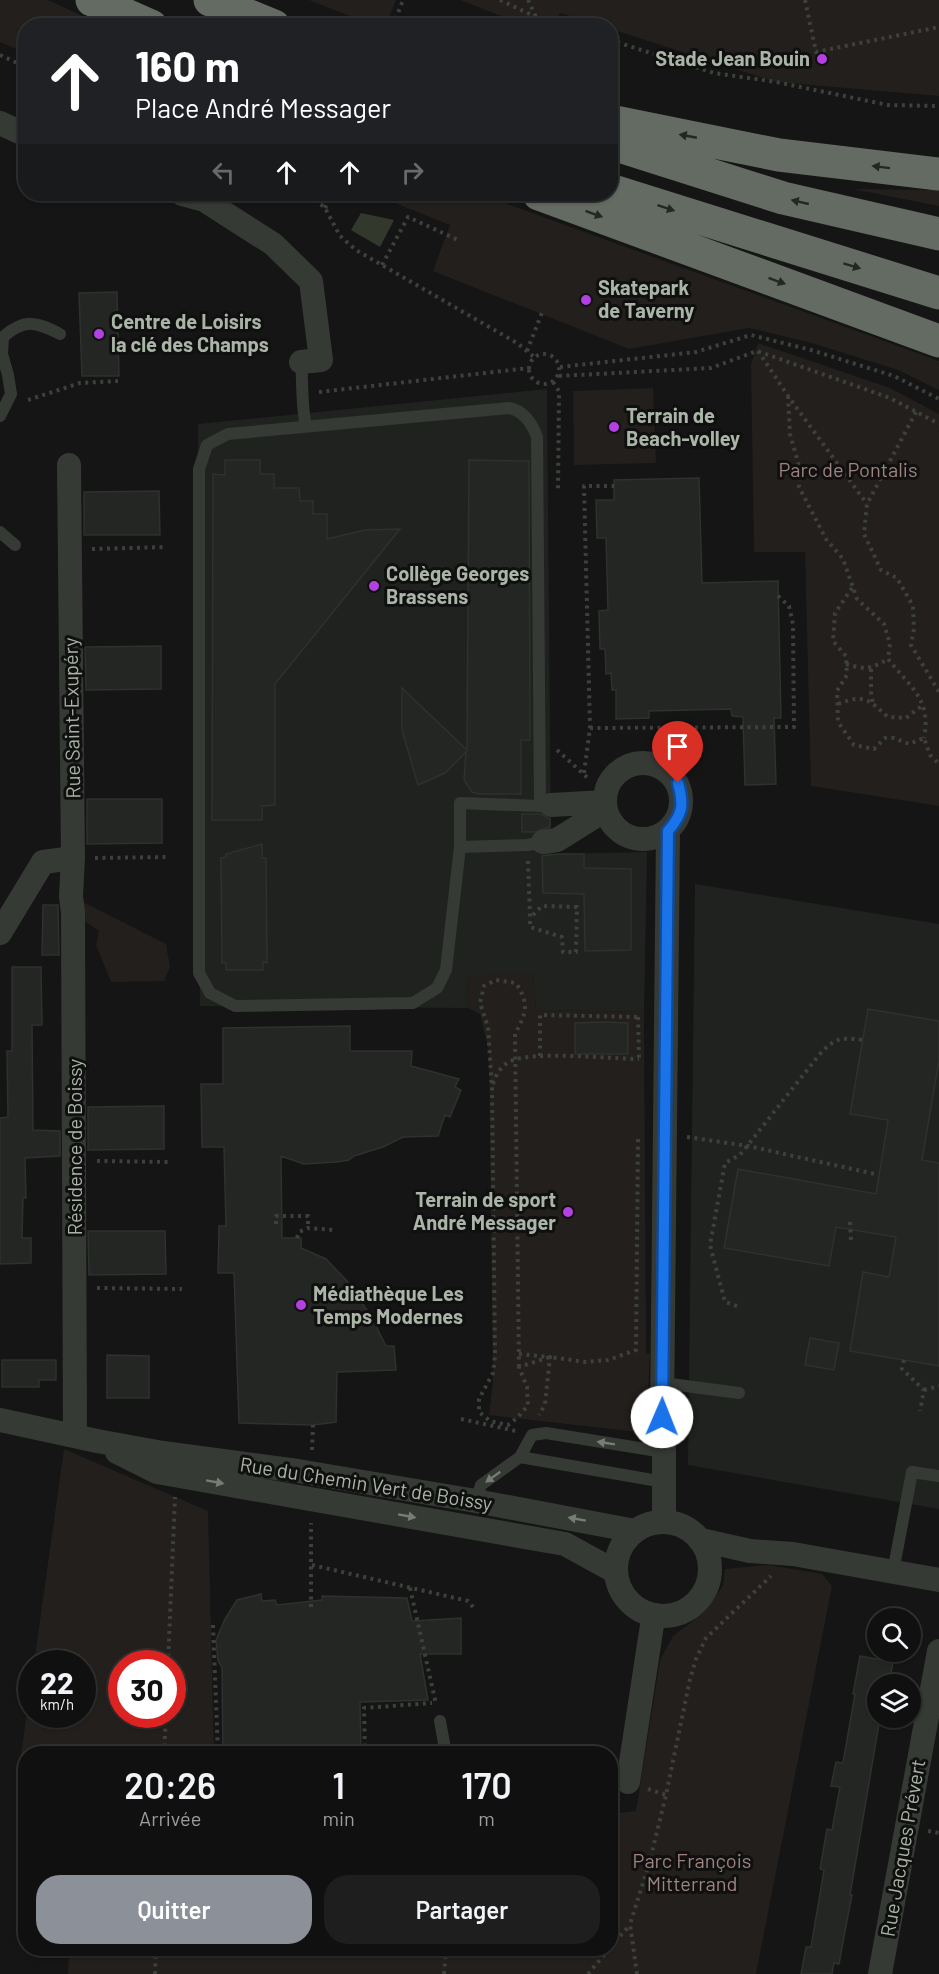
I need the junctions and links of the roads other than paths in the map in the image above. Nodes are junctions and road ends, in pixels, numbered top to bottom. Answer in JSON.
{"nodes":[{"id":1,"x":92,"y":0,"type":"edge"},
{"id":2,"x":210,"y":0,"type":"edge"},
{"id":3,"x":133,"y":18,"type":"edge"},
{"id":4,"x":254,"y":18,"type":"edge"},
{"id":5,"x":0,"y":123,"type":"edge"},
{"id":6,"x":618,"y":123,"type":"edge"},
{"id":7,"x":18,"y":131,"type":"edge"},
{"id":8,"x":618,"y":146,"type":"edge"},
{"id":9,"x":939,"y":174,"type":"edge"},
{"id":10,"x":618,"y":193,"type":"edge"},
{"id":11,"x":206,"y":201,"type":"edge"},
{"id":12,"x":558,"y":201,"type":"edge"},
{"id":13,"x":939,"y":234,"type":"edge"},
{"id":14,"x":939,"y":293,"type":"edge"},
{"id":15,"x":60,"y":334,"type":"dead end"},
{"id":16,"x":939,"y":341,"type":"edge"},
{"id":17,"x":301,"y":362,"type":"joint"},
{"id":18,"x":2,"y":412,"type":"edge"},
{"id":19,"x":306,"y":426,"type":"junction"},
{"id":20,"x":69,"y":465,"type":"dead end"},
{"id":21,"x":0,"y":532,"type":"edge"},
{"id":22,"x":15,"y":545,"type":"dead end"},
{"id":23,"x":605,"y":802,"type":"junction"},
{"id":24,"x":545,"y":805,"type":"junction"},
{"id":25,"x":668,"y":831,"type":"junction"},
{"id":26,"x":536,"y":843,"type":"joint"},
{"id":27,"x":460,"y":847,"type":"junction"},
{"id":28,"x":74,"y":858,"type":"junction"},
{"id":29,"x":7,"y":906,"type":"edge"},
{"id":30,"x":0,"y":933,"type":"edge"},
{"id":31,"x":663,"y":1383,"type":"junction"},
{"id":32,"x":739,"y":1393,"type":"dead end"},
{"id":33,"x":0,"y":1420,"type":"edge"},
{"id":34,"x":86,"y":1439,"type":"junction"},
{"id":35,"x":664,"y":1452,"type":"junction"},
{"id":36,"x":520,"y":1457,"type":"junction"},
{"id":37,"x":939,"y":1476,"type":"edge"},
{"id":38,"x":664,"y":1482,"type":"junction"},
{"id":39,"x":476,"y":1501,"type":"junction"},
{"id":40,"x":663,"y":1521,"type":"junction"},
{"id":41,"x":635,"y":1531,"type":"junction"},
{"id":42,"x":701,"y":1540,"type":"junction"},
{"id":43,"x":750,"y":1551,"type":"junction"},
{"id":44,"x":710,"y":1570,"type":"junction"},
{"id":45,"x":616,"y":1572,"type":"junction"},
{"id":46,"x":893,"y":1572,"type":"junction"},
{"id":47,"x":939,"y":1580,"type":"edge"},
{"id":48,"x":656,"y":1615,"type":"junction"},
{"id":49,"x":939,"y":1651,"type":"edge"},
{"id":50,"x":934,"y":1712,"type":"edge"},
{"id":51,"x":440,"y":1721,"type":"road end"},
{"id":52,"x":445,"y":1746,"type":"edge"},
{"id":53,"x":619,"y":1782,"type":"edge"},
{"id":54,"x":880,"y":1974,"type":"edge"}],
"edges":[{"from":1,"to":3,"type":"highway"},
{"from":2,"to":4,"type":"highway"},
{"from":5,"to":7,"type":"street"},
{"from":9,"to":6,"type":"highway","one_way":true},
{"from":13,"to":8,"type":"highway","one_way":true},
{"from":10,"to":14,"type":"highway","one_way":true},
{"from":11,"to":17,"type":"street"},
{"from":12,"to":16,"type":"highway","one_way":true},
{"from":15,"to":18,"type":"lane"},
{"from":17,"to":19,"type":"lane"},
{"from":19,"to":24,"type":"lane"},
{"from":19,"to":27,"type":"lane"},
{"from":20,"to":28,"type":"street","name":"Rue Saint-Exupéry"},
{"from":21,"to":22,"type":"lane"},
{"from":23,"to":24,"type":"street"},
{"from":23,"to":25,"type":"street"},
{"from":23,"to":25,"type":"street"},
{"from":23,"to":26,"type":"street"},
{"from":24,"to":27,"type":"lane"},
{"from":25,"to":31,"type":"street"},
{"from":26,"to":27,"type":"lane"},
{"from":28,"to":29,"type":"street"},
{"from":28,"to":34,"type":"street","name":"Résidence de Boissy"},
{"from":29,"to":30,"type":"street"},
{"from":31,"to":32,"type":"lane"},
{"from":31,"to":35,"type":"street"},
{"from":33,"to":34,"type":"street","name":"Rue du Chemin Vert de Boissy"},
{"from":34,"to":39,"type":"street","name":"Rue du Chemin Vert de Boissy"},
{"from":34,"to":45,"type":"street","name":"Rue du Chemin Vert de Boissy","one_way":true},
{"from":35,"to":36,"type":"lane","one_way":true},
{"from":35,"to":38,"type":"street"},
{"from":36,"to":38,"type":"lane"},
{"from":36,"to":39,"type":"lane","one_way":true},
{"from":37,"to":46,"type":"lane"},
{"from":38,"to":40,"type":"street"},
{"from":41,"to":39,"type":"street","name":"Rue du Chemin Vert de Boissy","one_way":true},
{"from":40,"to":41,"type":"street"},
{"from":40,"to":42,"type":"street"},
{"from":41,"to":45,"type":"street"},
{"from":42,"to":43,"type":"street"},
{"from":42,"to":44,"type":"street"},
{"from":43,"to":44,"type":"street"},
{"from":43,"to":46,"type":"street"},
{"from":44,"to":48,"type":"street"},
{"from":45,"to":48,"type":"street"},
{"from":46,"to":47,"type":"street"},
{"from":48,"to":53,"type":"street"},
{"from":49,"to":50,"type":"street","name":"Rue Jacques Prévert"},
{"from":50,"to":54,"type":"street","name":"Rue Jacques Prévert"},
{"from":51,"to":52,"type":"lane"}]}
